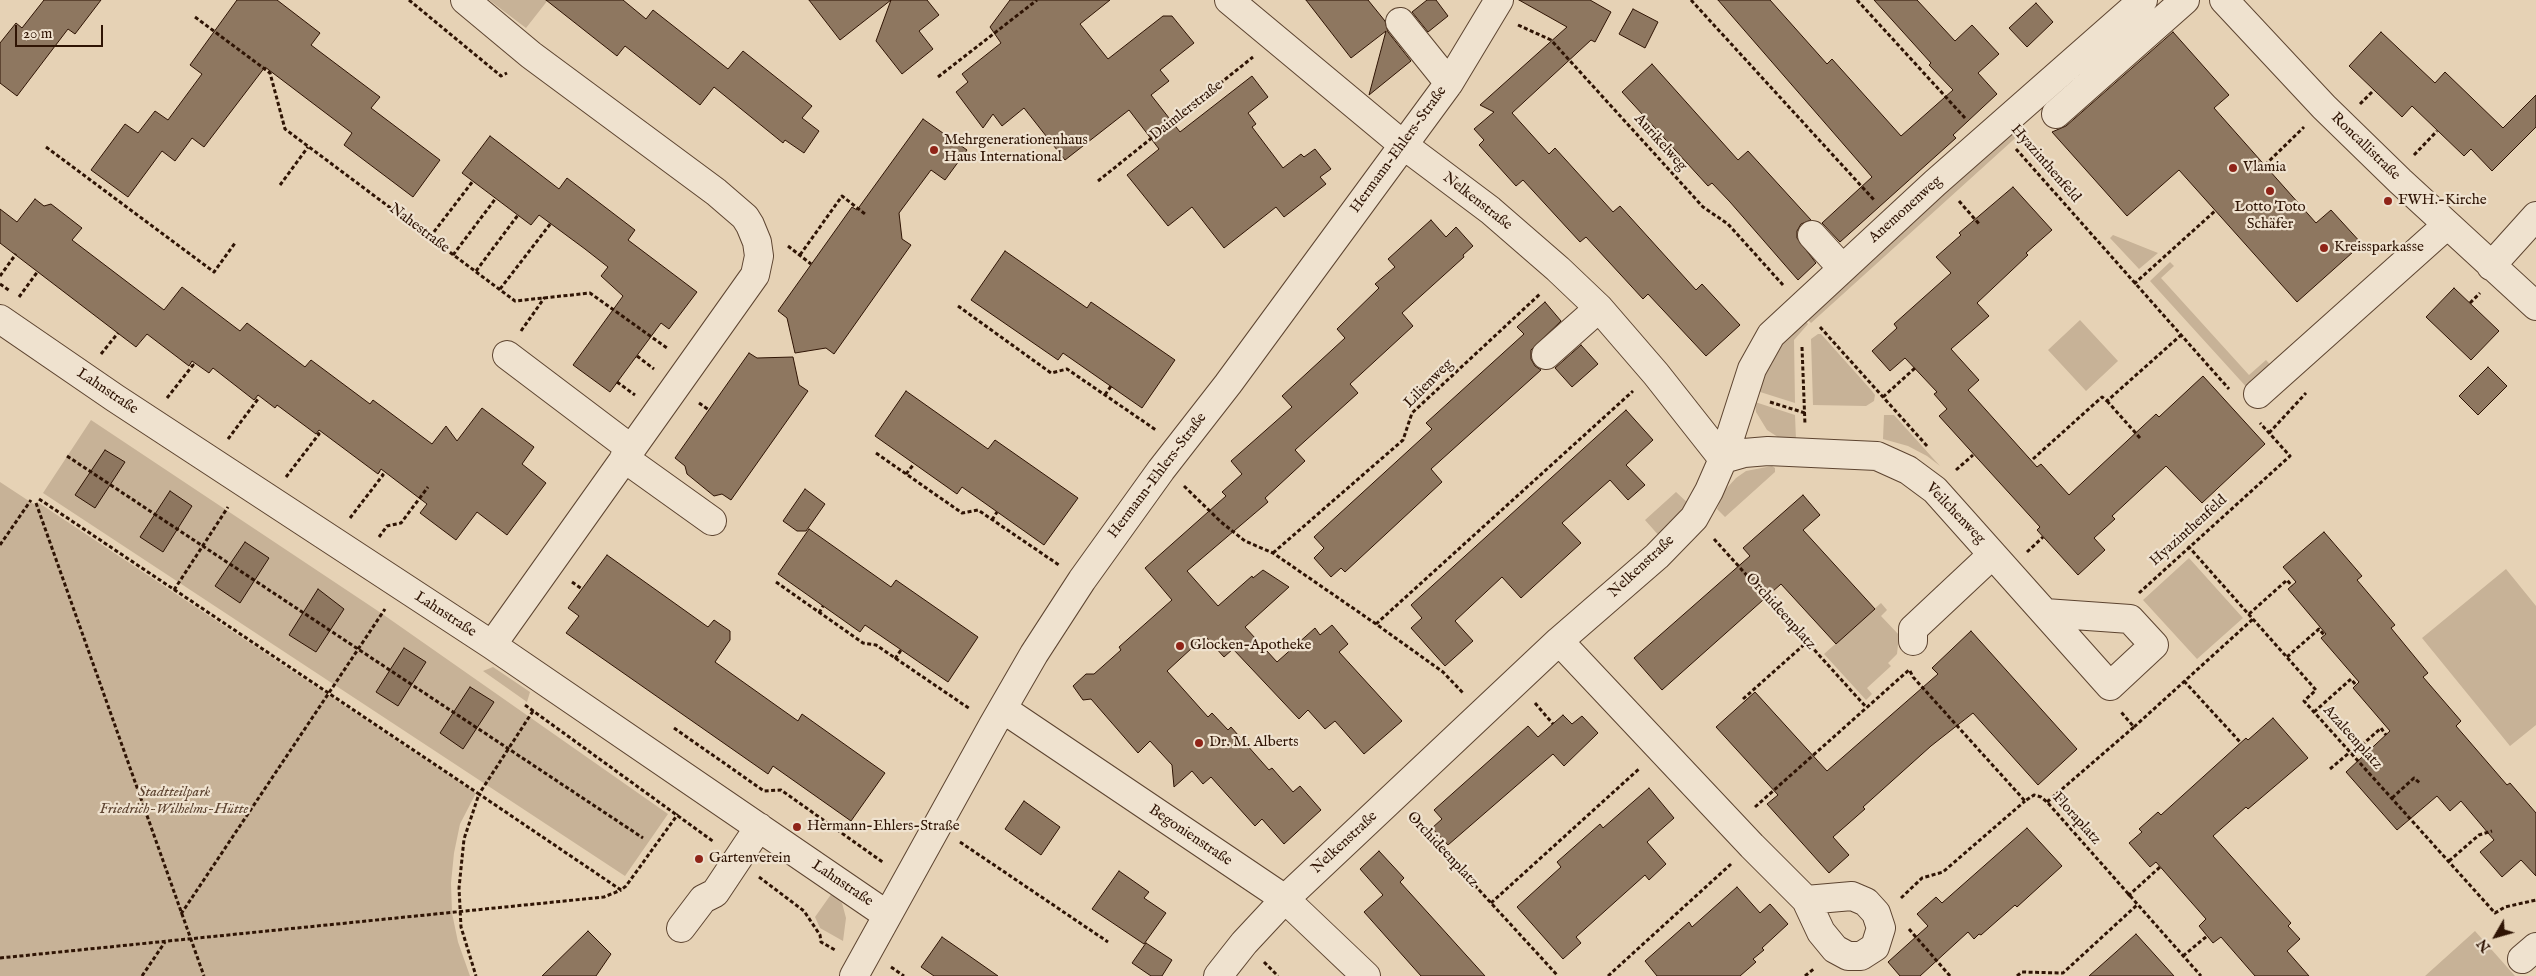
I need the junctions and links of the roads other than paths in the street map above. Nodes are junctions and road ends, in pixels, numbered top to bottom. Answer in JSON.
{"nodes":[{"id":1,"x":465,"y":0,"type":"edge"},
{"id":2,"x":1229,"y":0,"type":"edge"},
{"id":3,"x":2143,"y":0,"type":"edge"},
{"id":4,"x":2186,"y":0,"type":"edge"},
{"id":5,"x":2224,"y":0,"type":"edge"},
{"id":6,"x":1493,"y":9,"type":"edge"},
{"id":7,"x":1400,"y":22,"type":"dead end"},
{"id":8,"x":1448,"y":83,"type":"junction"},
{"id":9,"x":2056,"y":114,"type":"dead end"},
{"id":10,"x":1402,"y":144,"type":"junction"},
{"id":11,"x":2536,"y":216,"type":"edge"},
{"id":12,"x":2447,"y":225,"type":"junction"},
{"id":13,"x":1812,"y":235,"type":"dead end"},
{"id":14,"x":2491,"y":266,"type":"junction"},
{"id":15,"x":1842,"y":268,"type":"junction"},
{"id":16,"x":2536,"y":306,"type":"edge"},
{"id":17,"x":1599,"y":308,"type":"junction"},
{"id":18,"x":0,"y":319,"type":"edge"},
{"id":19,"x":507,"y":355,"type":"dead end"},
{"id":20,"x":1546,"y":355,"type":"dead end"},
{"id":21,"x":2258,"y":406,"type":"road end"},
{"id":22,"x":627,"y":453,"type":"junction"},
{"id":23,"x":1723,"y":459,"type":"junction"},
{"id":24,"x":712,"y":522,"type":"dead end"},
{"id":25,"x":1992,"y":554,"type":"junction"},
{"id":26,"x":2045,"y":613,"type":"dead end"},
{"id":27,"x":1560,"y":641,"type":"junction"},
{"id":28,"x":1913,"y":641,"type":"road end"},
{"id":29,"x":492,"y":645,"type":"junction"},
{"id":30,"x":998,"y":717,"type":"junction"},
{"id":31,"x":759,"y":827,"type":"junction"},
{"id":32,"x":1285,"y":899,"type":"junction"},
{"id":33,"x":1806,"y":900,"type":"junction"},
{"id":34,"x":887,"y":915,"type":"junction"},
{"id":35,"x":681,"y":928,"type":"dead end"},
{"id":36,"x":854,"y":976,"type":"edge"},
{"id":37,"x":1218,"y":976,"type":"edge"},
{"id":38,"x":1366,"y":976,"type":"edge"}],
"edges":[{"from":1,"to":22,"type":"street"},
{"from":2,"to":10,"type":"street"},
{"from":3,"to":15,"type":"street","name":"Anemonenweg"},
{"from":4,"to":9,"type":"street"},
{"from":5,"to":12,"type":"street","name":"Roncallistraße"},
{"from":6,"to":8,"type":"street","name":"Hermann-Ehlers-Straße"},
{"from":7,"to":8,"type":"street"},
{"from":8,"to":10,"type":"street","name":"Hermann-Ehlers-Straße"},
{"from":10,"to":17,"type":"street","name":"Nelkenstraße"},
{"from":10,"to":30,"type":"street","name":"Hermann-Ehlers-Straße"},
{"from":11,"to":14,"type":"street"},
{"from":12,"to":14,"type":"street","name":"Roncallistraße"},
{"from":12,"to":21,"type":"street"},
{"from":13,"to":15,"type":"street"},
{"from":14,"to":16,"type":"street","name":"Roncallistraße"},
{"from":15,"to":23,"type":"street","name":"Anemonenweg"},
{"from":17,"to":20,"type":"street"},
{"from":17,"to":23,"type":"street","name":"Nelkenstraße"},
{"from":18,"to":29,"type":"street","name":"Lahnstraße"},
{"from":19,"to":22,"type":"street"},
{"from":22,"to":24,"type":"street"},
{"from":22,"to":29,"type":"street"},
{"from":23,"to":25,"type":"street","name":"Veilchenweg"},
{"from":23,"to":27,"type":"street","name":"Nelkenstraße"},
{"from":25,"to":26,"type":"street","name":"Veilchenweg"},
{"from":25,"to":28,"type":"street"},
{"from":27,"to":32,"type":"street","name":"Nelkenstraße"},
{"from":27,"to":33,"type":"street"},
{"from":29,"to":31,"type":"street","name":"Lahnstraße"},
{"from":30,"to":32,"type":"street","name":"Begonienstraße"},
{"from":30,"to":34,"type":"street","name":"Hermann-Ehlers-Straße"},
{"from":31,"to":34,"type":"street","name":"Lahnstraße"},
{"from":31,"to":35,"type":"street"},
{"from":32,"to":37,"type":"street","name":"Nelkenstraße"},
{"from":32,"to":38,"type":"street","name":"Begonienstraße"},
{"from":33,"to":33,"type":"street"},
{"from":34,"to":36,"type":"street","name":"Hermann-Ehlers-Straße"}]}
